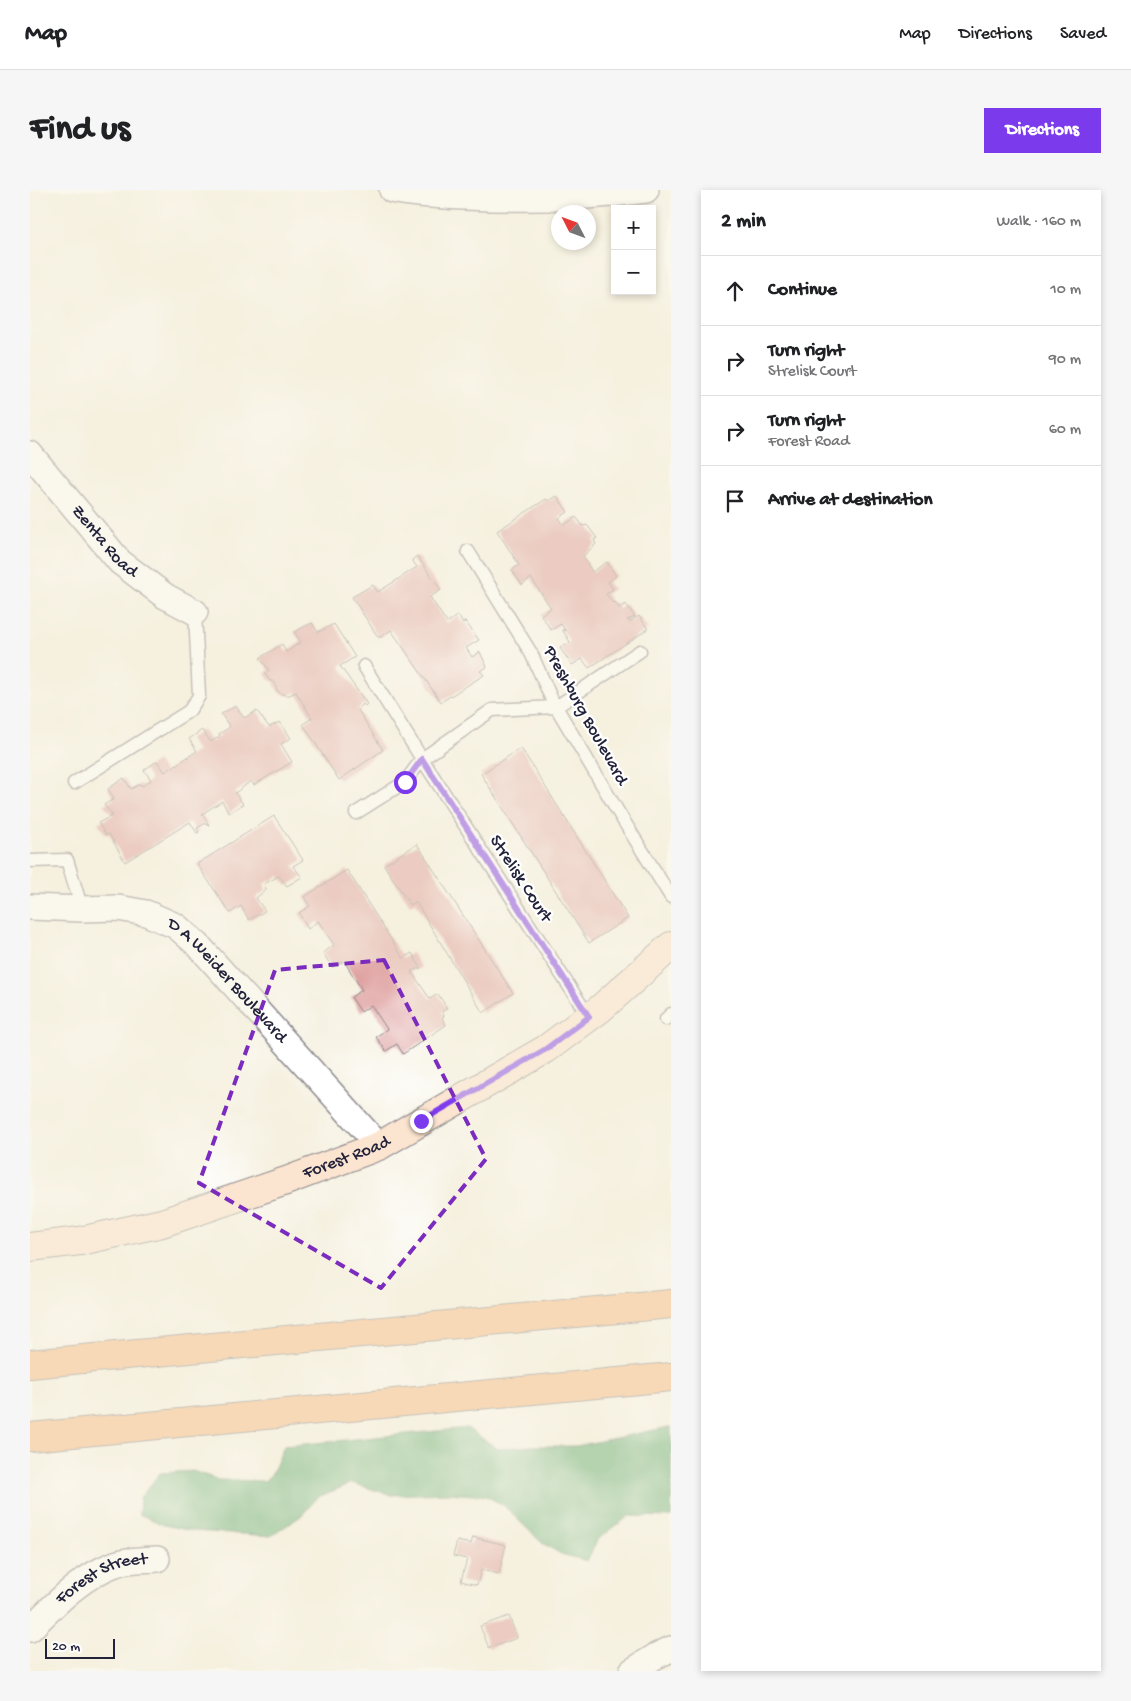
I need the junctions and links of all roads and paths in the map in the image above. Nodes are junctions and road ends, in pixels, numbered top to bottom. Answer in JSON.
{"nodes":[{"id":1,"x":392,"y":190,"type":"edge"},
{"id":2,"x":646,"y":190,"type":"edge"},
{"id":3,"x":607,"y":192,"type":"edge"},
{"id":4,"x":449,"y":193,"type":"edge"},
{"id":5,"x":30,"y":454,"type":"edge"},
{"id":6,"x":468,"y":551,"type":"dead end"},
{"id":7,"x":195,"y":612,"type":"joint"},
{"id":8,"x":640,"y":651,"type":"dead end"},
{"id":9,"x":364,"y":666,"type":"dead end"},
{"id":10,"x":556,"y":707,"type":"junction"},
{"id":11,"x":422,"y":759,"type":"junction"},
{"id":12,"x":74,"y":783,"type":"dead end"},
{"id":13,"x":356,"y":813,"type":"dead end"},
{"id":14,"x":30,"y":861,"type":"edge"},
{"id":15,"x":671,"y":897,"type":"edge"},
{"id":16,"x":30,"y":907,"type":"edge"},
{"id":17,"x":82,"y":909,"type":"junction"},
{"id":18,"x":671,"y":946,"type":"edge"},
{"id":19,"x":589,"y":1017,"type":"junction"},
{"id":20,"x":379,"y":1146,"type":"junction"},
{"id":21,"x":30,"y":1247,"type":"edge"},
{"id":22,"x":671,"y":1304,"type":"edge"},
{"id":23,"x":30,"y":1364,"type":"edge"},
{"id":24,"x":671,"y":1378,"type":"edge"},
{"id":25,"x":30,"y":1437,"type":"edge"},
{"id":26,"x":158,"y":1559,"type":"dead end"},
{"id":27,"x":30,"y":1628,"type":"edge"},
{"id":28,"x":671,"y":1649,"type":"edge"},
{"id":29,"x":632,"y":1671,"type":"edge"}],
"edges":[{"from":1,"to":4,"type":"street"},
{"from":2,"to":3,"type":"street"},
{"from":3,"to":4,"type":"street"},
{"from":5,"to":7,"type":"street","name":"Zenta Road"},
{"from":6,"to":10,"type":"lane","name":"Preshburg Boulevard"},
{"from":7,"to":12,"type":"lane"},
{"from":8,"to":10,"type":"lane"},
{"from":9,"to":11,"type":"lane","name":"Strelisk Court"},
{"from":10,"to":11,"type":"lane"},
{"from":10,"to":15,"type":"lane","name":"Preshburg Boulevard"},
{"from":11,"to":13,"type":"lane"},
{"from":11,"to":19,"type":"lane","name":"Strelisk Court"},
{"from":14,"to":17,"type":"lane"},
{"from":16,"to":17,"type":"street","name":"D A Weider Boulevard"},
{"from":17,"to":20,"type":"street","name":"D A Weider Boulevard"},
{"from":18,"to":19,"type":"street","name":"Forest Road"},
{"from":19,"to":20,"type":"street","name":"Forest Road"},
{"from":20,"to":21,"type":"street","name":"Forest Road"},
{"from":22,"to":23,"type":"highway"},
{"from":24,"to":25,"type":"highway"},
{"from":26,"to":27,"type":"street","name":"Forest Street"},
{"from":28,"to":29,"type":"street"}]}
